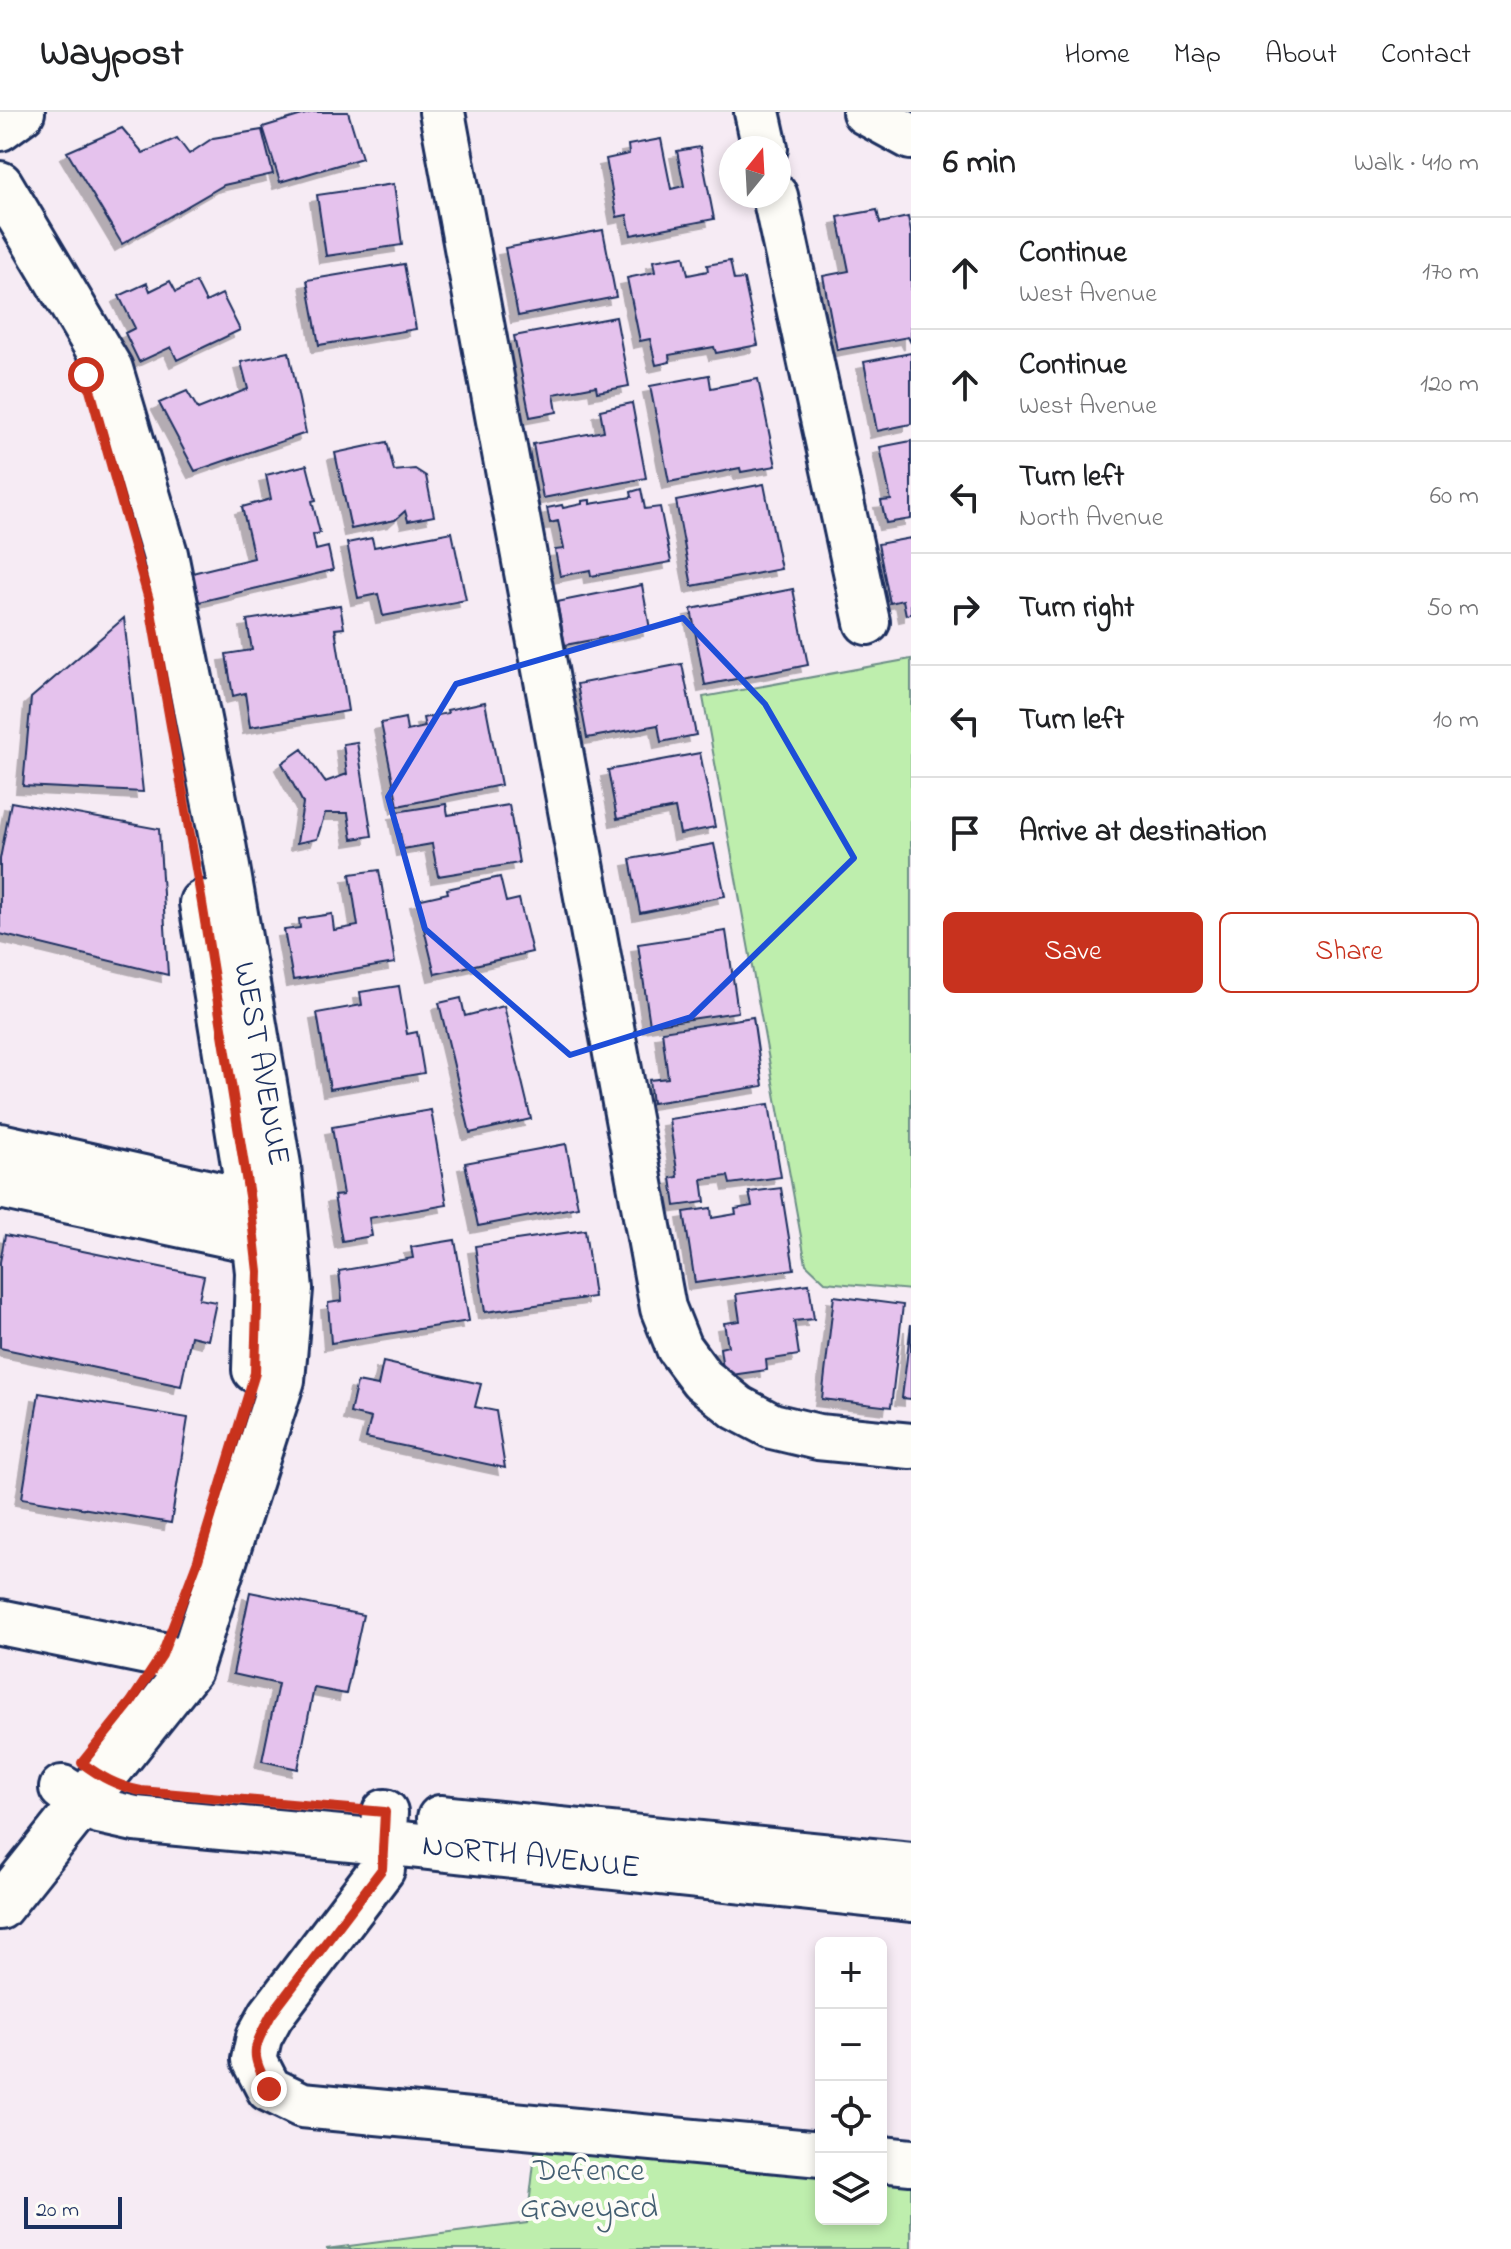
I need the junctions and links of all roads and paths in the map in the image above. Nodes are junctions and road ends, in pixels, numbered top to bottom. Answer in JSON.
{"nodes":[{"id":1,"x":22,"y":112,"type":"edge"},
{"id":2,"x":442,"y":112,"type":"edge"},
{"id":3,"x":757,"y":112,"type":"edge"},
{"id":4,"x":865,"y":112,"type":"edge"},
{"id":5,"x":0,"y":128,"type":"edge"},
{"id":6,"x":762,"y":136,"type":"edge"},
{"id":7,"x":911,"y":137,"type":"edge"},
{"id":8,"x":0,"y":184,"type":"edge"},
{"id":9,"x":778,"y":208,"type":"edge"},
{"id":10,"x":0,"y":234,"type":"edge"},
{"id":11,"x":867,"y":622,"type":"dead end"},
{"id":12,"x":0,"y":1146,"type":"edge"},
{"id":13,"x":0,"y":1186,"type":"edge"},
{"id":14,"x":268,"y":1222,"type":"junction"},
{"id":15,"x":911,"y":1446,"type":"edge"},
{"id":16,"x":0,"y":1622,"type":"edge"},
{"id":17,"x":162,"y":1655,"type":"junction"},
{"id":18,"x":83,"y":1783,"type":"junction"},
{"id":19,"x":384,"y":1827,"type":"junction"},
{"id":20,"x":911,"y":1865,"type":"edge"},
{"id":21,"x":0,"y":1866,"type":"edge"},
{"id":22,"x":911,"y":1899,"type":"edge"},
{"id":23,"x":0,"y":1907,"type":"edge"},
{"id":24,"x":815,"y":2153,"type":"edge"},
{"id":25,"x":887,"y":2160,"type":"edge"},
{"id":26,"x":911,"y":2162,"type":"edge"}],
"edges":[{"from":1,"to":5,"type":"street"},
{"from":2,"to":15,"type":"street"},
{"from":3,"to":6,"type":"street"},
{"from":4,"to":7,"type":"street"},
{"from":8,"to":14,"type":"street","name":"WEST AVENUE"},
{"from":9,"to":11,"type":"street"},
{"from":10,"to":14,"type":"street","name":"WEST AVENUE"},
{"from":12,"to":14,"type":"street"},
{"from":13,"to":14,"type":"street"},
{"from":14,"to":17,"type":"street","name":"WEST AVENUE"},
{"from":14,"to":18,"type":"street","name":"WEST AVENUE"},
{"from":16,"to":17,"type":"street"},
{"from":17,"to":18,"type":"street","name":"WEST AVENUE"},
{"from":18,"to":19,"type":"street","name":"NORTH AVENUE"},
{"from":18,"to":21,"type":"street","name":"WEST AVENUE"},
{"from":18,"to":23,"type":"street","name":"WEST AVENUE"},
{"from":19,"to":20,"type":"street","name":"NORTH AVENUE"},
{"from":19,"to":22,"type":"street","name":"NORTH AVENUE"},
{"from":19,"to":24,"type":"street"},
{"from":25,"to":26,"type":"street"}]}
